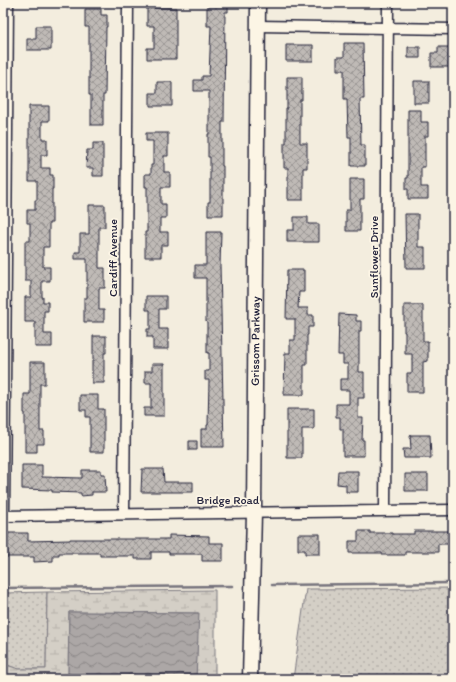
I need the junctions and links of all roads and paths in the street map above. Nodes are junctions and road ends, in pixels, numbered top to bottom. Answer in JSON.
{"nodes":[{"id":1,"x":8,"y":3,"type":"edge"},
{"id":2,"x":128,"y":3,"type":"edge"},
{"id":3,"x":258,"y":3,"type":"edge"},
{"id":4,"x":388,"y":3,"type":"edge"},
{"id":5,"x":258,"y":26,"type":"junction"},
{"id":6,"x":388,"y":28,"type":"junction"},
{"id":7,"x":453,"y":29,"type":"edge"},
{"id":8,"x":453,"y":510,"type":"edge"},
{"id":9,"x":384,"y":511,"type":"junction"},
{"id":10,"x":254,"y":513,"type":"junction"},
{"id":11,"x":124,"y":514,"type":"junction"},
{"id":12,"x":3,"y":516,"type":"edge"},
{"id":13,"x":250,"y":679,"type":"edge"}],
"edges":[{"from":1,"to":12,"type":"street"},
{"from":2,"to":11,"type":"street","name":"Cardiff Avenue"},
{"from":3,"to":5,"type":"main road","name":"Grissom Parkway"},
{"from":4,"to":6,"type":"street","name":"Sunflower Drive"},
{"from":5,"to":6,"type":"street"},
{"from":5,"to":10,"type":"main road","name":"Grissom Parkway"},
{"from":6,"to":7,"type":"street"},
{"from":6,"to":9,"type":"street","name":"Sunflower Drive"},
{"from":8,"to":9,"type":"street","name":"Bridge Road"},
{"from":9,"to":10,"type":"street","name":"Bridge Road"},
{"from":10,"to":11,"type":"street","name":"Bridge Road"},
{"from":10,"to":13,"type":"main road","name":"Grissom Parkway"},
{"from":11,"to":12,"type":"street","name":"Bridge Road"}]}
